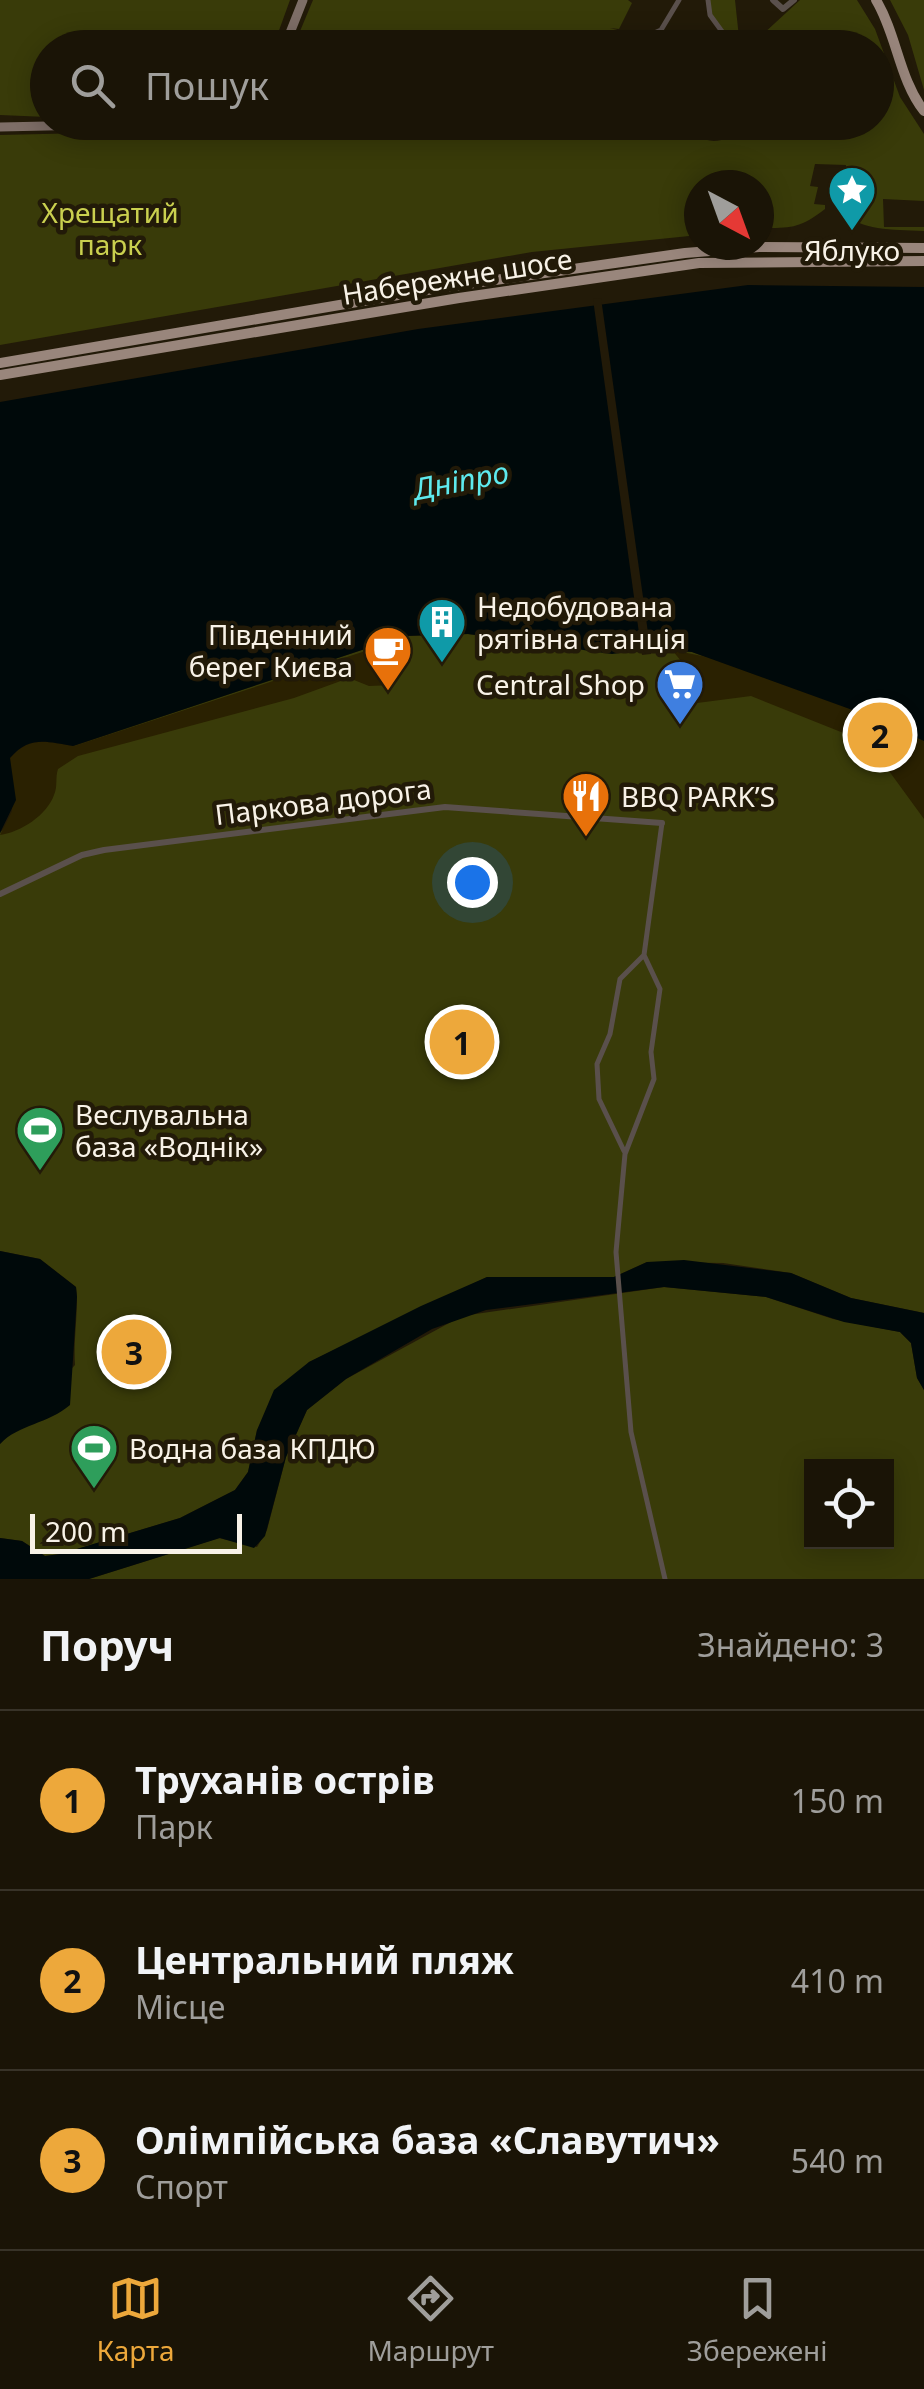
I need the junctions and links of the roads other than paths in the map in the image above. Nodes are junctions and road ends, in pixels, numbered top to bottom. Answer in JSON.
{"nodes":[{"id":1,"x":303,"y":0,"type":"edge"},
{"id":2,"x":679,"y":0,"type":"edge"},
{"id":3,"x":708,"y":0,"type":"edge"},
{"id":4,"x":773,"y":0,"type":"edge"},
{"id":5,"x":794,"y":0,"type":"edge"},
{"id":6,"x":876,"y":0,"type":"edge"},
{"id":7,"x":291,"y":30,"type":"edge"},
{"id":8,"x":658,"y":30,"type":"edge"},
{"id":9,"x":721,"y":30,"type":"edge"},
{"id":10,"x":891,"y":30,"type":"edge"},
{"id":11,"x":894,"y":37,"type":"edge"},
{"id":12,"x":924,"y":110,"type":"edge"},
{"id":13,"x":30,"y":126,"type":"edge"},
{"id":14,"x":0,"y":127,"type":"edge"},
{"id":15,"x":924,"y":248,"type":"edge"},
{"id":16,"x":924,"y":262,"type":"edge"},
{"id":17,"x":0,"y":363,"type":"edge"},
{"id":18,"x":0,"y":375,"type":"edge"},
{"id":19,"x":662,"y":823,"type":"joint"},
{"id":20,"x":0,"y":894,"type":"edge"},
{"id":21,"x":644,"y":954,"type":"junction"},
{"id":22,"x":624,"y":1154,"type":"junction"},
{"id":23,"x":665,"y":1579,"type":"edge"}],
"edges":[{"from":1,"to":7,"type":"main road"},
{"from":2,"to":8,"type":"street"},
{"from":3,"to":9,"type":"street"},
{"from":4,"to":5,"type":"street"},
{"from":6,"to":10,"type":"main road"},
{"from":11,"to":12,"type":"main road"},
{"from":13,"to":14,"type":"main road"},
{"from":15,"to":17,"type":"main road","name":"Набережне шосе"},
{"from":16,"to":18,"type":"main road","name":"Набережне шосе"},
{"from":19,"to":20,"type":"street","name":"Паркова дорога"},
{"from":19,"to":21,"type":"street"},
{"from":21,"to":22,"type":"street"},
{"from":21,"to":22,"type":"street"},
{"from":22,"to":23,"type":"street"}]}
